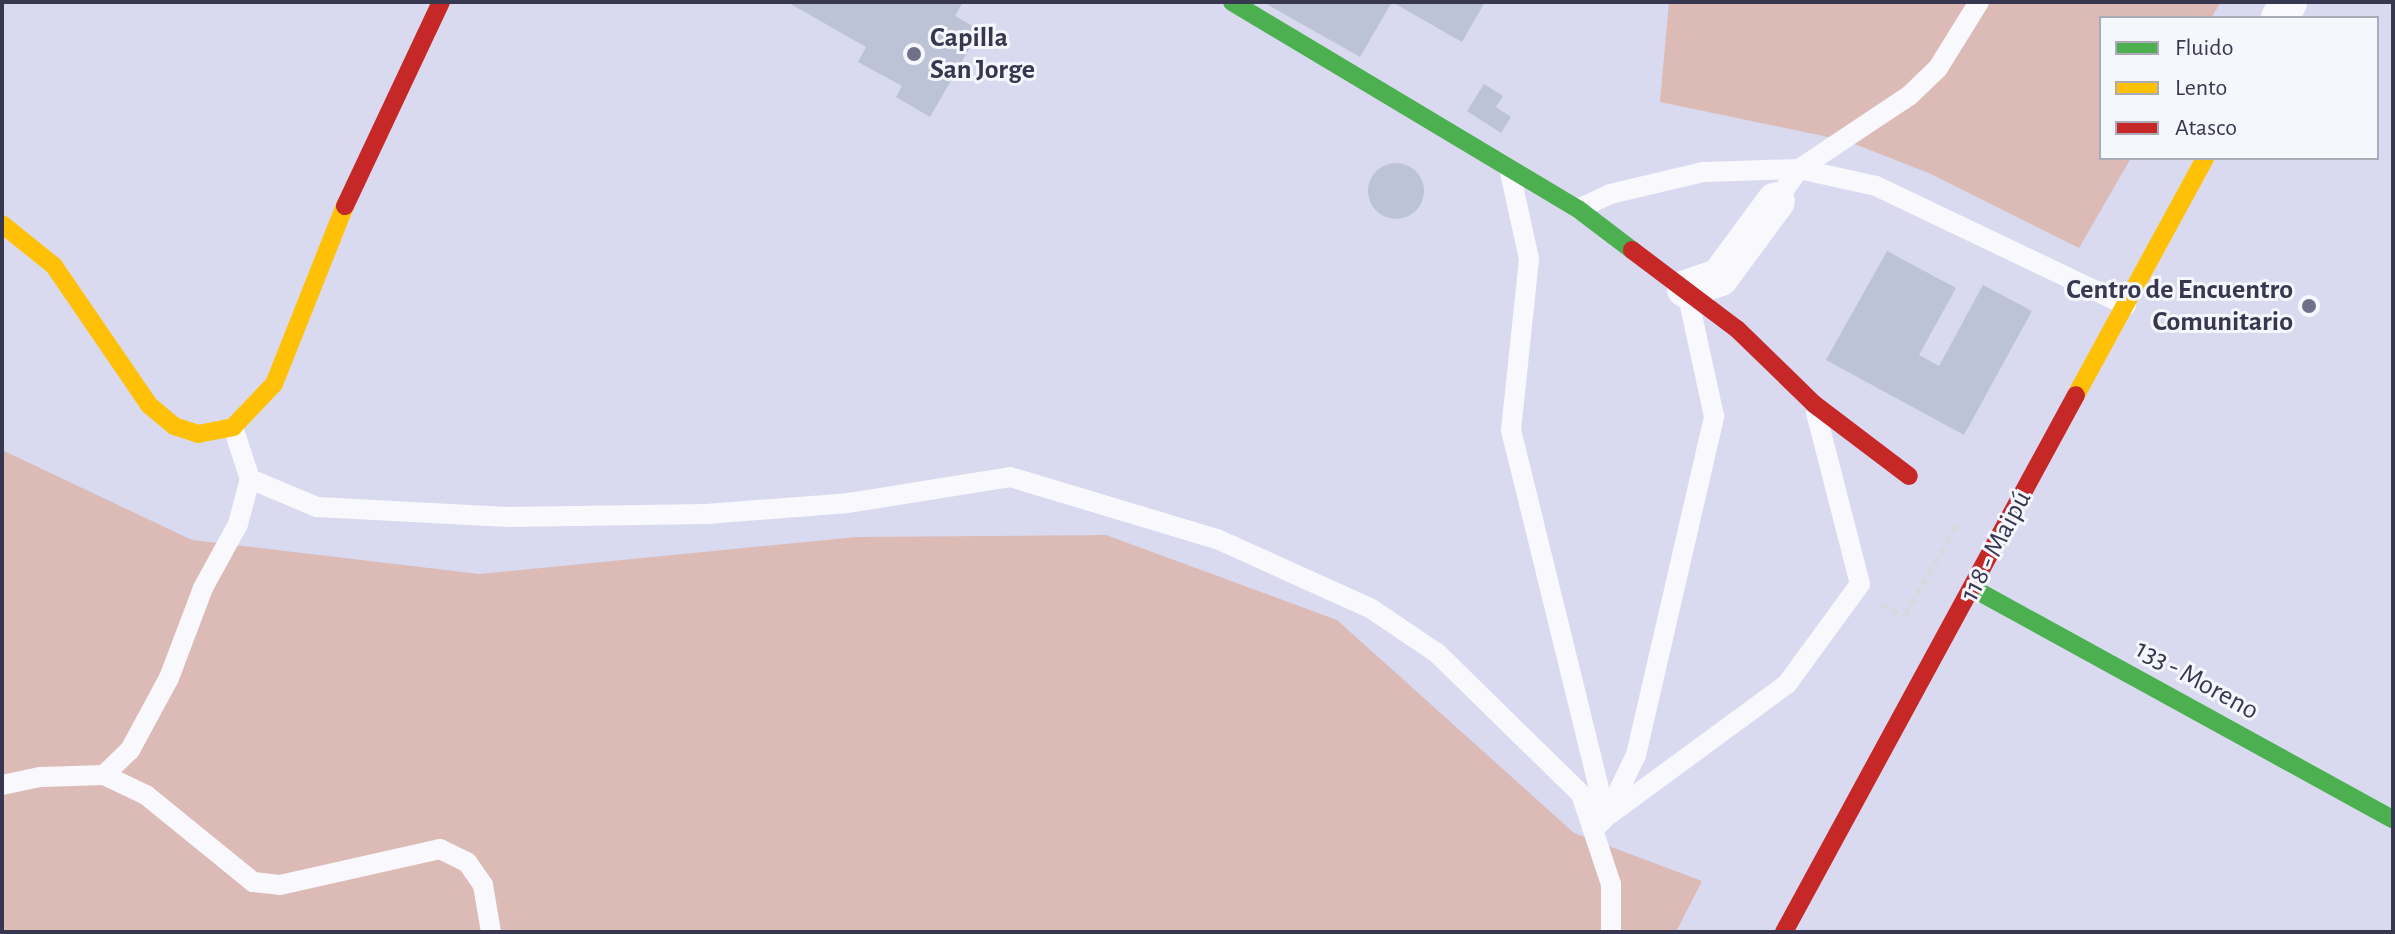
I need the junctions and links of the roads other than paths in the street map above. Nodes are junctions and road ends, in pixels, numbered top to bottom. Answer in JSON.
{"nodes":[{"id":1,"x":441,"y":2,"type":"edge"},
{"id":2,"x":1232,"y":2,"type":"edge"},
{"id":3,"x":1979,"y":2,"type":"edge"},
{"id":4,"x":2204,"y":160,"type":"edge"},
{"id":5,"x":1508,"y":165,"type":"junction"},
{"id":6,"x":1799,"y":169,"type":"junction"},
{"id":7,"x":1776,"y":201,"type":"joint"},
{"id":8,"x":1578,"y":209,"type":"junction"},
{"id":9,"x":2,"y":224,"type":"edge"},
{"id":10,"x":1686,"y":289,"type":"junction"},
{"id":11,"x":2126,"y":305,"type":"junction"},
{"id":12,"x":1814,"y":404,"type":"junction"},
{"id":13,"x":233,"y":427,"type":"junction"},
{"id":14,"x":1909,"y":476,"type":"dead end"},
{"id":15,"x":250,"y":479,"type":"junction"},
{"id":16,"x":1974,"y":589,"type":"junction"},
{"id":17,"x":104,"y":775,"type":"junction"},
{"id":18,"x":2,"y":785,"type":"edge"},
{"id":19,"x":2393,"y":819,"type":"edge"},
{"id":20,"x":1601,"y":822,"type":"junction"},
{"id":21,"x":491,"y":932,"type":"edge"},
{"id":22,"x":1611,"y":932,"type":"edge"},
{"id":23,"x":1784,"y":932,"type":"edge"}],
"edges":[{"from":1,"to":13,"type":"street"},
{"from":2,"to":5,"type":"street"},
{"from":3,"to":6,"type":"lane"},
{"from":4,"to":11,"type":"street","name":"118 - Maipú"},
{"from":5,"to":8,"type":"street"},
{"from":5,"to":20,"type":"lane"},
{"from":6,"to":7,"type":"lane"},
{"from":6,"to":8,"type":"lane"},
{"from":6,"to":11,"type":"lane"},
{"from":7,"to":10,"type":"street"},
{"from":8,"to":10,"type":"street"},
{"from":9,"to":13,"type":"street"},
{"from":10,"to":12,"type":"street"},
{"from":10,"to":20,"type":"lane"},
{"from":11,"to":16,"type":"street","name":"118 - Maipú"},
{"from":12,"to":14,"type":"street"},
{"from":12,"to":20,"type":"lane"},
{"from":13,"to":15,"type":"lane"},
{"from":15,"to":17,"type":"lane"},
{"from":15,"to":20,"type":"lane"},
{"from":16,"to":19,"type":"street","name":"133 - Moreno"},
{"from":16,"to":23,"type":"street","name":"118 - Maipú"},
{"from":17,"to":18,"type":"lane"},
{"from":17,"to":21,"type":"lane"},
{"from":20,"to":22,"type":"lane"}]}
